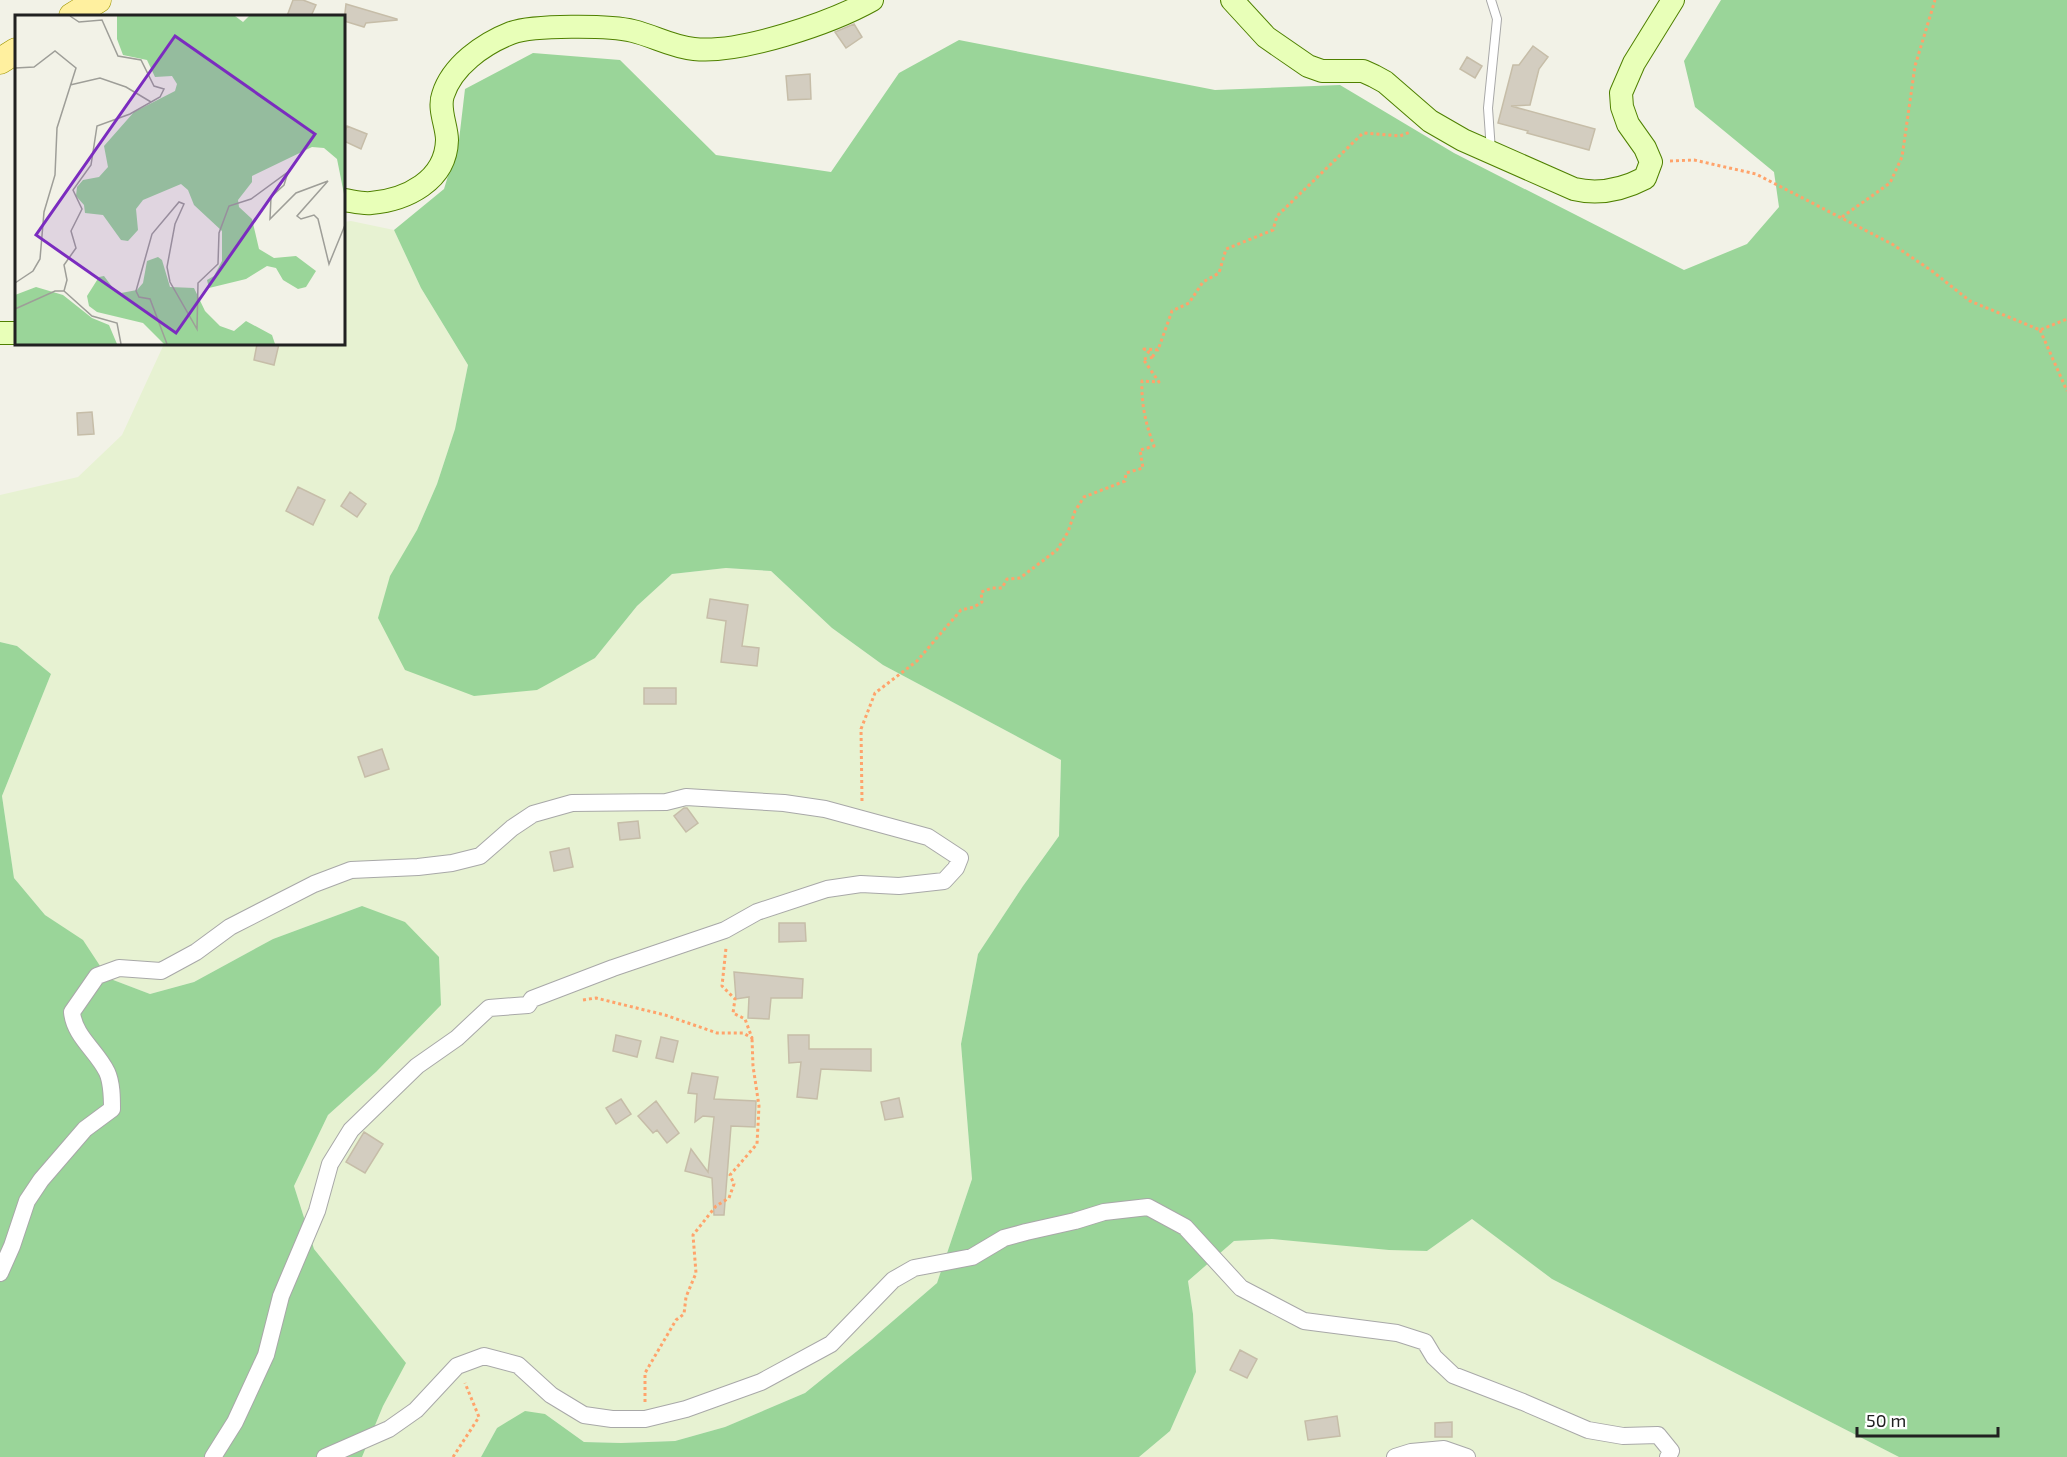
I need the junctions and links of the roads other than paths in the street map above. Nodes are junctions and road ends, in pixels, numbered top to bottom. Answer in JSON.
{"nodes":[{"id":1,"x":98,"y":0,"type":"edge"},
{"id":2,"x":872,"y":0,"type":"edge"},
{"id":3,"x":1232,"y":0,"type":"edge"},
{"id":4,"x":1491,"y":0,"type":"edge"},
{"id":5,"x":1673,"y":0,"type":"edge"},
{"id":6,"x":74,"y":15,"type":"edge"},
{"id":7,"x":15,"y":52,"type":"edge"},
{"id":8,"x":0,"y":62,"type":"edge"},
{"id":9,"x":1492,"y":154,"type":"junction"},
{"id":10,"x":345,"y":200,"type":"edge"},
{"id":11,"x":0,"y":1273,"type":"edge"},
{"id":12,"x":213,"y":1457,"type":"edge"},
{"id":13,"x":325,"y":1457,"type":"edge"},
{"id":14,"x":1395,"y":1457,"type":"edge"},
{"id":15,"x":1467,"y":1457,"type":"edge"},
{"id":16,"x":1668,"y":1457,"type":"edge"}],
"edges":[{"from":1,"to":6,"type":"main road"},
{"from":2,"to":10,"type":"main road"},
{"from":3,"to":9,"type":"main road"},
{"from":4,"to":9,"type":"lane"},
{"from":5,"to":9,"type":"main road"},
{"from":7,"to":8,"type":"main road"},
{"from":11,"to":12,"type":"street"},
{"from":13,"to":16,"type":"street"},
{"from":14,"to":15,"type":"street"}]}
